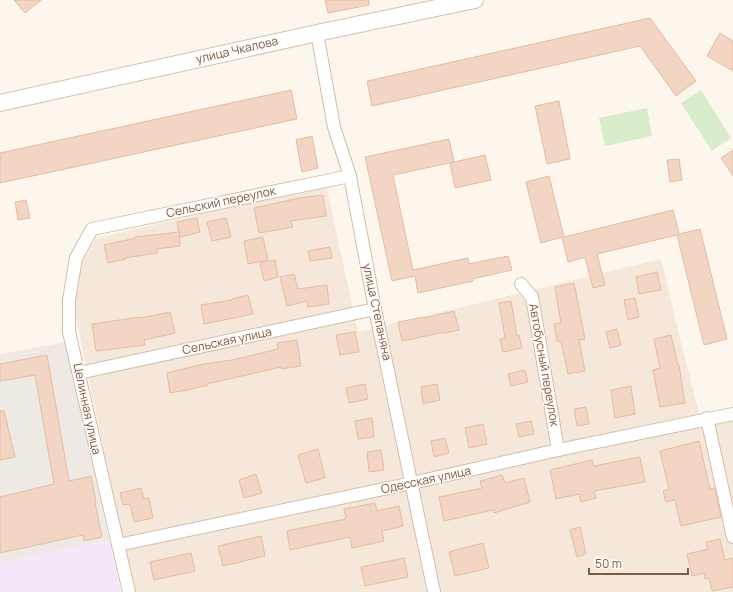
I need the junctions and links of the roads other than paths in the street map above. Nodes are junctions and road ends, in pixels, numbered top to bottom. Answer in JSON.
{"nodes":[{"id":1,"x":467,"y":1,"type":"edge"},
{"id":2,"x":317,"y":32,"type":"junction"},
{"id":3,"x":0,"y":103,"type":"edge"},
{"id":4,"x":350,"y":176,"type":"junction"},
{"id":5,"x":92,"y":228,"type":"joint"},
{"id":6,"x":521,"y":284,"type":"dead end"},
{"id":7,"x":376,"y":309,"type":"junction"},
{"id":8,"x":79,"y":372,"type":"junction"},
{"id":9,"x":733,"y":414,"type":"edge"},
{"id":10,"x":707,"y":418,"type":"junction"},
{"id":11,"x":558,"y":450,"type":"junction"},
{"id":12,"x":412,"y":483,"type":"junction"},
{"id":13,"x":733,"y":537,"type":"edge"},
{"id":14,"x":118,"y":545,"type":"junction"},
{"id":15,"x":128,"y":592,"type":"edge"},
{"id":16,"x":434,"y":592,"type":"edge"}],
"edges":[{"from":1,"to":2,"type":"main road","name":"улица Чкалова"},
{"from":2,"to":3,"type":"main road","name":"улица Чкалова"},
{"from":2,"to":4,"type":"street","name":"улица Степаняна"},
{"from":4,"to":5,"type":"street","name":"Сельский переулок"},
{"from":4,"to":7,"type":"street","name":"улица Степаняна"},
{"from":5,"to":8,"type":"street","name":"Целинная улица"},
{"from":6,"to":11,"type":"street","name":"Автобусный переулок"},
{"from":7,"to":8,"type":"street","name":"Сельская улица"},
{"from":7,"to":12,"type":"street","name":"улица Степаняна"},
{"from":8,"to":14,"type":"street","name":"Целинная улица"},
{"from":9,"to":10,"type":"street","name":"Одесская улица"},
{"from":10,"to":11,"type":"street","name":"Одесская улица"},
{"from":10,"to":13,"type":"street"},
{"from":11,"to":12,"type":"street","name":"Одесская улица"},
{"from":12,"to":14,"type":"street","name":"Одесская улица"},
{"from":12,"to":16,"type":"street","name":"улица Степаняна"},
{"from":14,"to":15,"type":"street","name":"Целинная улица"}]}
